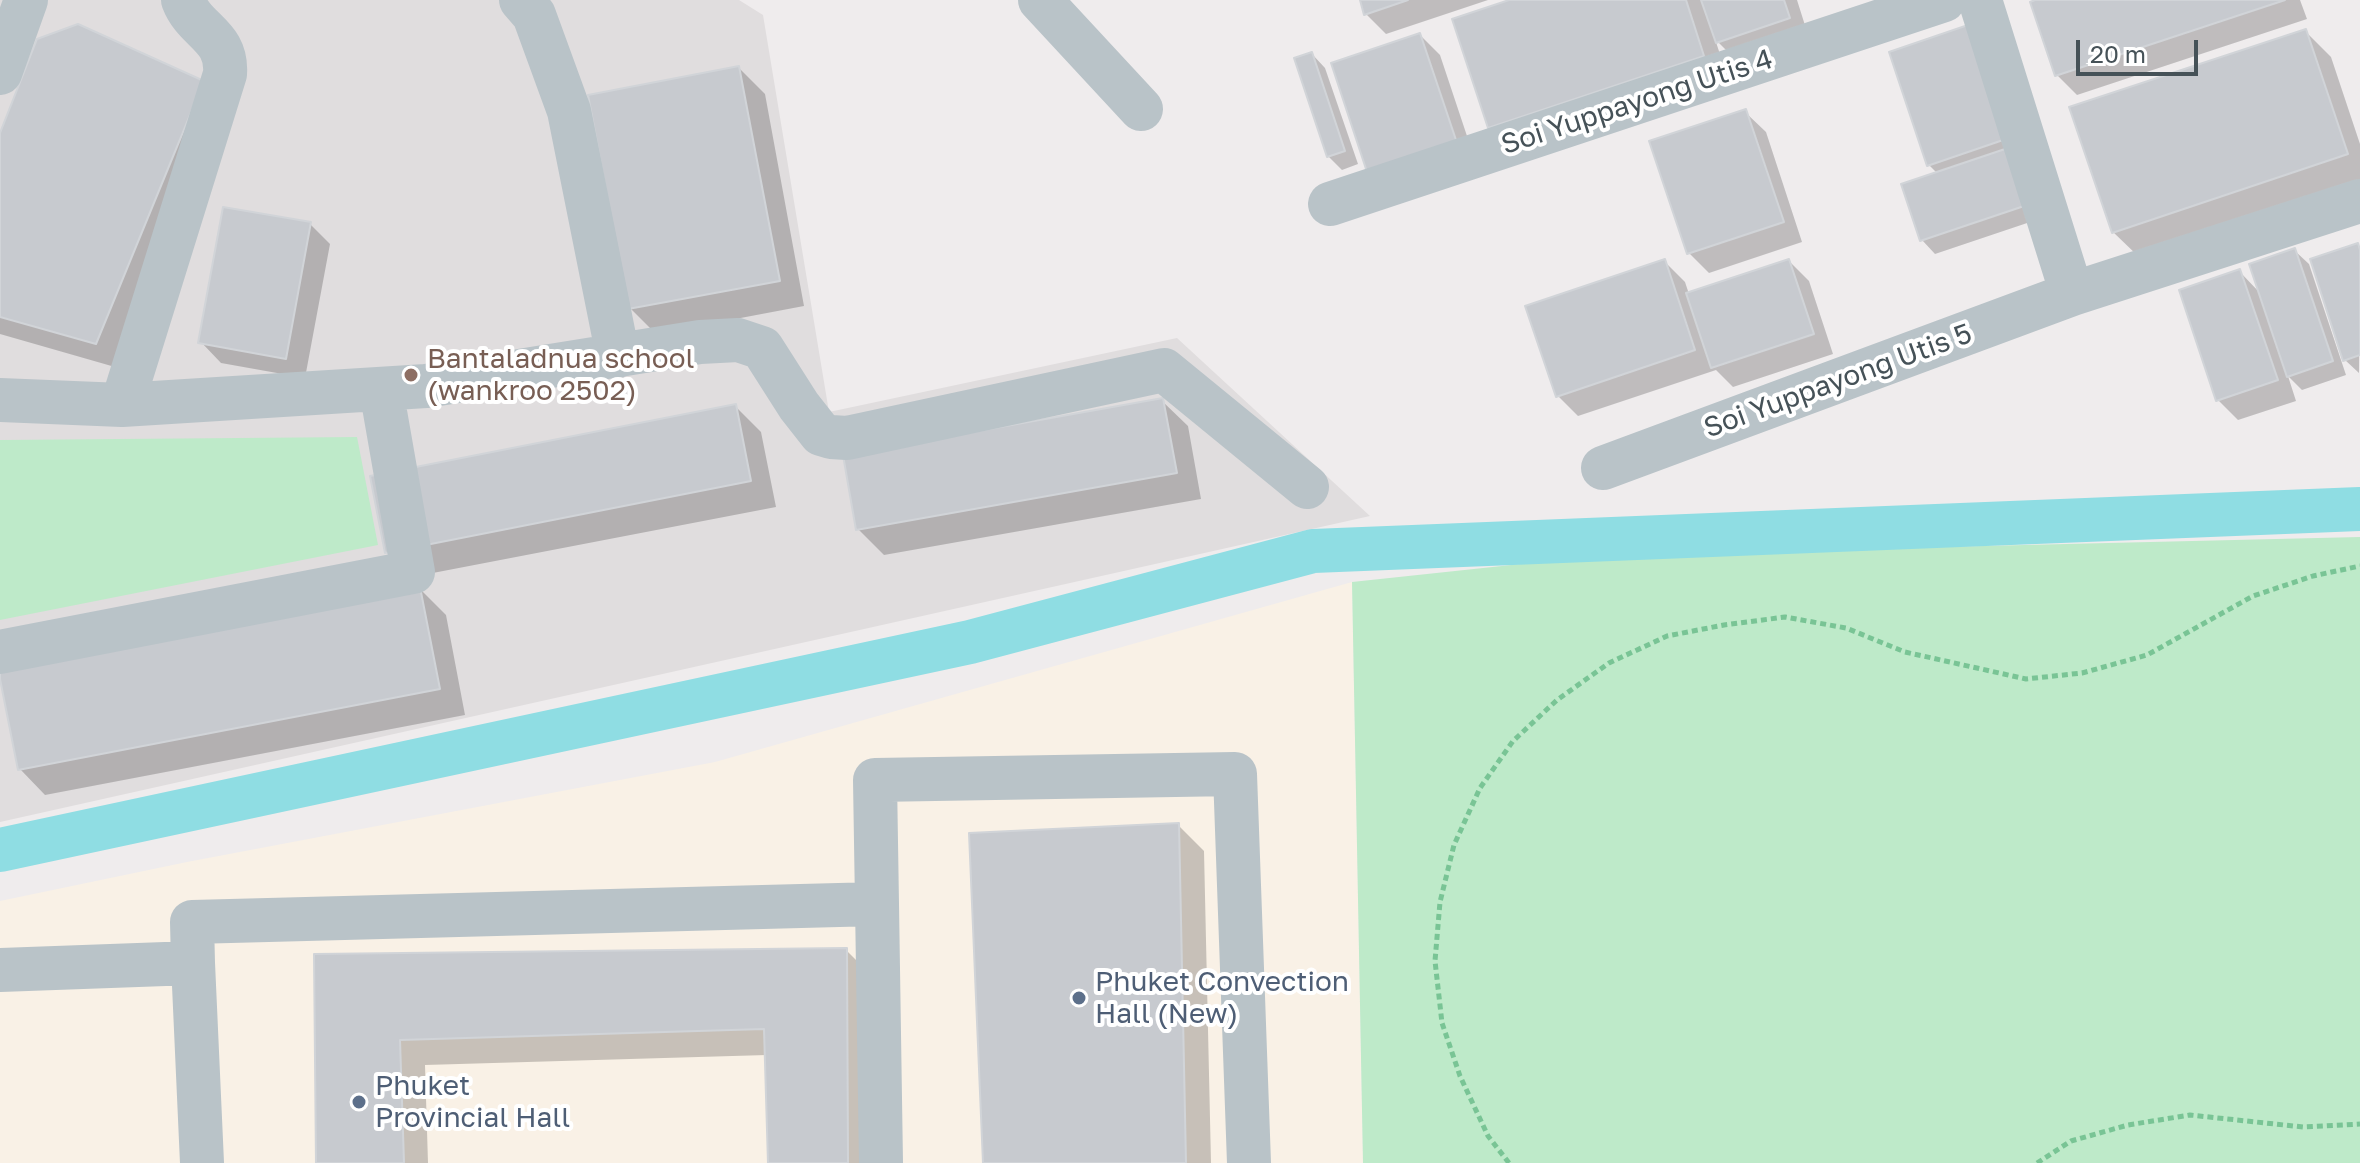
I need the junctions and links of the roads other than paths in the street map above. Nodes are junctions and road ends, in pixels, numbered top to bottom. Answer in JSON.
{"nodes":[{"id":1,"x":26,"y":0,"type":"edge"},
{"id":2,"x":183,"y":0,"type":"edge"},
{"id":3,"x":521,"y":0,"type":"edge"},
{"id":4,"x":1944,"y":0,"type":"edge"},
{"id":5,"x":1980,"y":0,"type":"edge"},
{"id":6,"x":1044,"y":1,"type":"edge"},
{"id":7,"x":0,"y":73,"type":"edge"},
{"id":8,"x":1141,"y":109,"type":"dead end"},
{"id":9,"x":2360,"y":201,"type":"edge"},
{"id":10,"x":1330,"y":204,"type":"dead end"},
{"id":11,"x":2072,"y":294,"type":"junction"},
{"id":12,"x":618,"y":356,"type":"junction"},
{"id":13,"x":381,"y":389,"type":"junction"},
{"id":14,"x":0,"y":400,"type":"edge"},
{"id":15,"x":122,"y":405,"type":"junction"},
{"id":16,"x":1603,"y":468,"type":"dead end"},
{"id":17,"x":1307,"y":487,"type":"dead end"},
{"id":18,"x":0,"y":652,"type":"edge"},
{"id":19,"x":877,"y":904,"type":"junction"},
{"id":20,"x":193,"y":963,"type":"junction"},
{"id":21,"x":0,"y":970,"type":"edge"},
{"id":22,"x":202,"y":1163,"type":"edge"},
{"id":23,"x":881,"y":1163,"type":"edge"},
{"id":24,"x":1249,"y":1163,"type":"edge"}],
"edges":[{"from":1,"to":7,"type":"street"},
{"from":2,"to":15,"type":"street"},
{"from":3,"to":12,"type":"street"},
{"from":4,"to":10,"type":"street","name":"Soi Yuppayong Utis 4"},
{"from":5,"to":11,"type":"street"},
{"from":6,"to":8,"type":"street"},
{"from":9,"to":11,"type":"street","name":"Soi Yuppayong Utis 5"},
{"from":11,"to":16,"type":"street","name":"Soi Yuppayong Utis 5"},
{"from":12,"to":13,"type":"street"},
{"from":12,"to":17,"type":"street"},
{"from":13,"to":15,"type":"street"},
{"from":13,"to":18,"type":"street"},
{"from":14,"to":15,"type":"street"},
{"from":19,"to":20,"type":"street"},
{"from":19,"to":23,"type":"street"},
{"from":19,"to":24,"type":"street"},
{"from":20,"to":21,"type":"street"},
{"from":20,"to":22,"type":"street"}]}
